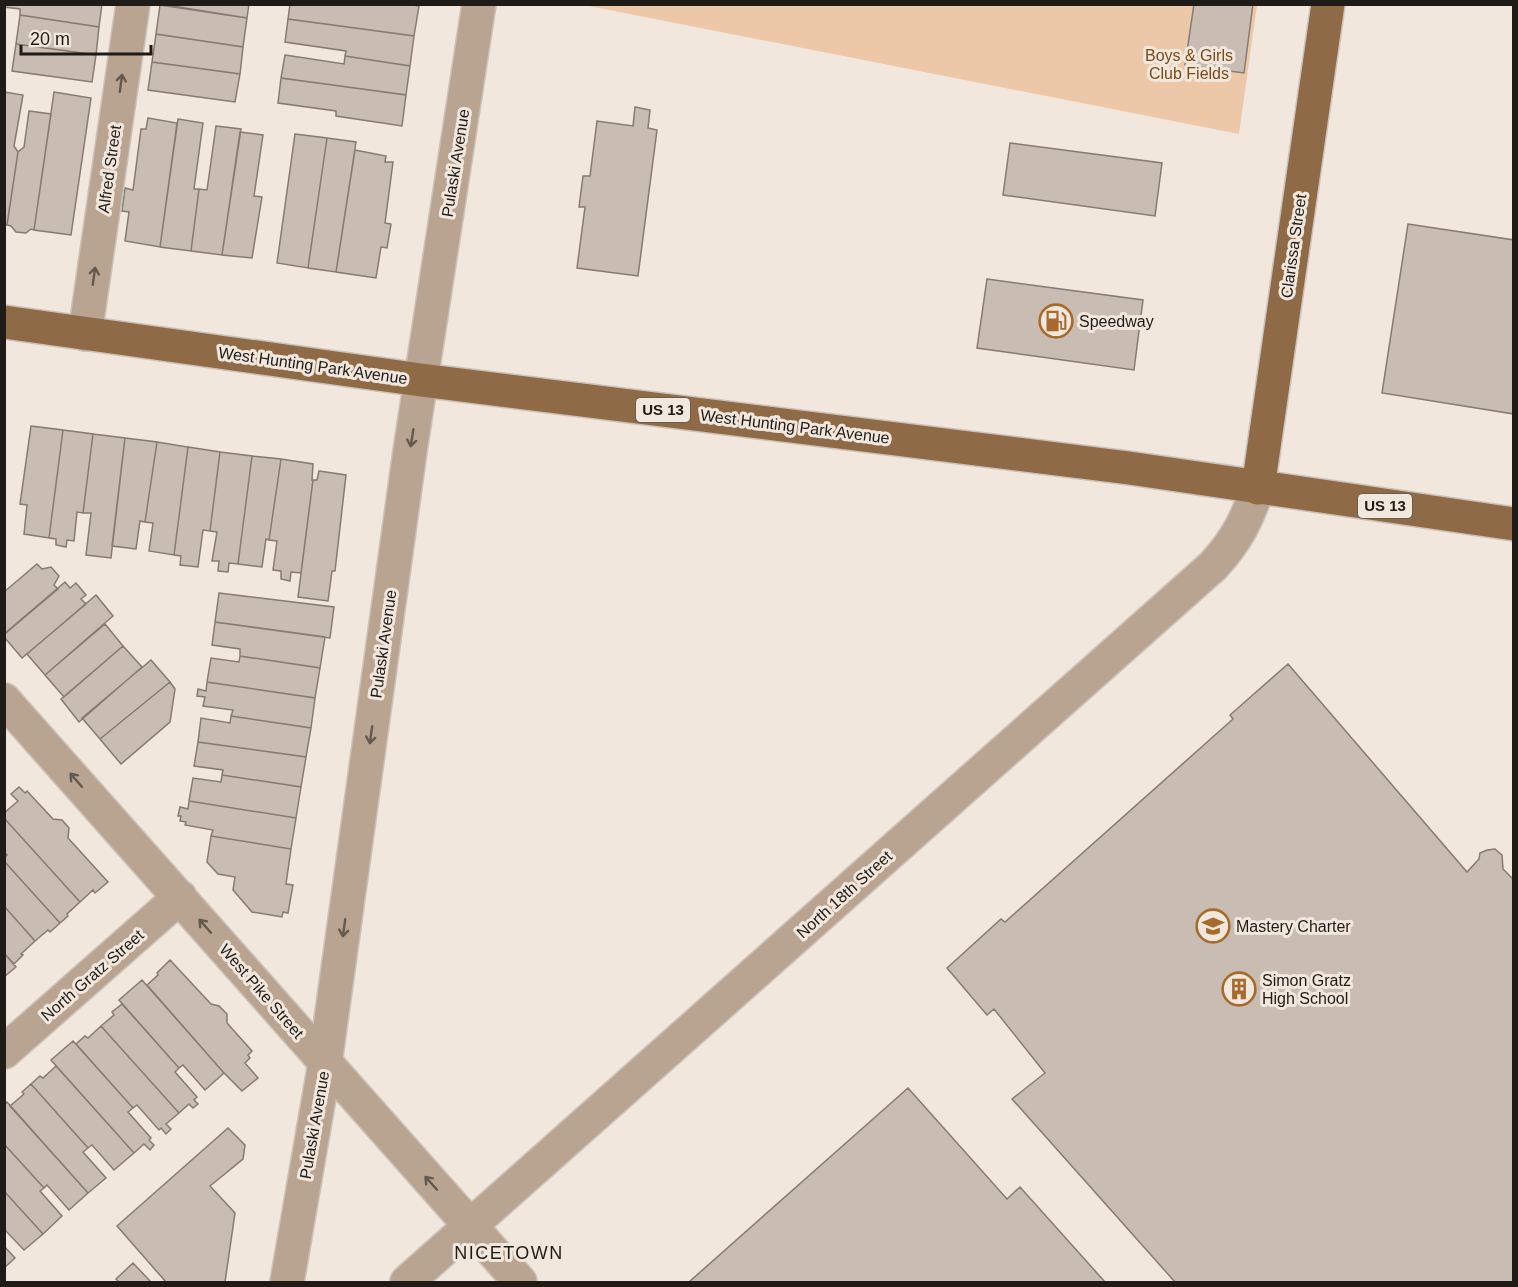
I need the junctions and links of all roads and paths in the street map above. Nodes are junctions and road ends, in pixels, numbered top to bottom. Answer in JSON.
{"nodes":[{"id":1,"x":133,"y":4,"type":"edge"},
{"id":2,"x":479,"y":4,"type":"edge"},
{"id":3,"x":1328,"y":4,"type":"edge"},
{"id":4,"x":4,"y":322,"type":"edge"},
{"id":5,"x":85,"y":334,"type":"junction"},
{"id":6,"x":421,"y":380,"type":"junction"},
{"id":7,"x":1257,"y":488,"type":"junction"},
{"id":8,"x":1514,"y":524,"type":"edge"},
{"id":9,"x":4,"y":700,"type":"edge"},
{"id":10,"x":180,"y":897,"type":"junction"},
{"id":11,"x":4,"y":1052,"type":"edge"},
{"id":12,"x":325,"y":1063,"type":"junction"},
{"id":13,"x":470,"y":1226,"type":"junction"},
{"id":14,"x":287,"y":1282,"type":"edge"},
{"id":15,"x":407,"y":1282,"type":"edge"},
{"id":16,"x":519,"y":1282,"type":"edge"}],
"edges":[{"from":5,"to":1,"type":"street","name":"Alfred Street","one_way":true},
{"from":2,"to":6,"type":"street","name":"Pulaski Avenue"},
{"from":3,"to":7,"type":"main road","name":"Clarissa Street"},
{"from":4,"to":5,"type":"main road","name":"West Hunting Park Avenue","number":"US 13"},
{"from":5,"to":6,"type":"main road","name":"West Hunting Park Avenue","number":"US 13"},
{"from":6,"to":7,"type":"main road","name":"West Hunting Park Avenue","number":"US 13"},
{"from":6,"to":12,"type":"street","name":"Pulaski Avenue","one_way":true},
{"from":7,"to":8,"type":"main road","name":"West Hunting Park Avenue","number":"US 13"},
{"from":7,"to":13,"type":"street","name":"North 18th Street"},
{"from":10,"to":9,"type":"street","name":"West Pike Street","one_way":true},
{"from":10,"to":11,"type":"street","name":"North Gratz Street"},
{"from":12,"to":10,"type":"street","name":"West Pike Street","one_way":true},
{"from":13,"to":12,"type":"street","name":"West Pike Street","one_way":true},
{"from":12,"to":14,"type":"street","name":"Pulaski Avenue"},
{"from":13,"to":15,"type":"street","name":"North 18th Street"},
{"from":13,"to":16,"type":"street","name":"West Pike Street"}]}
